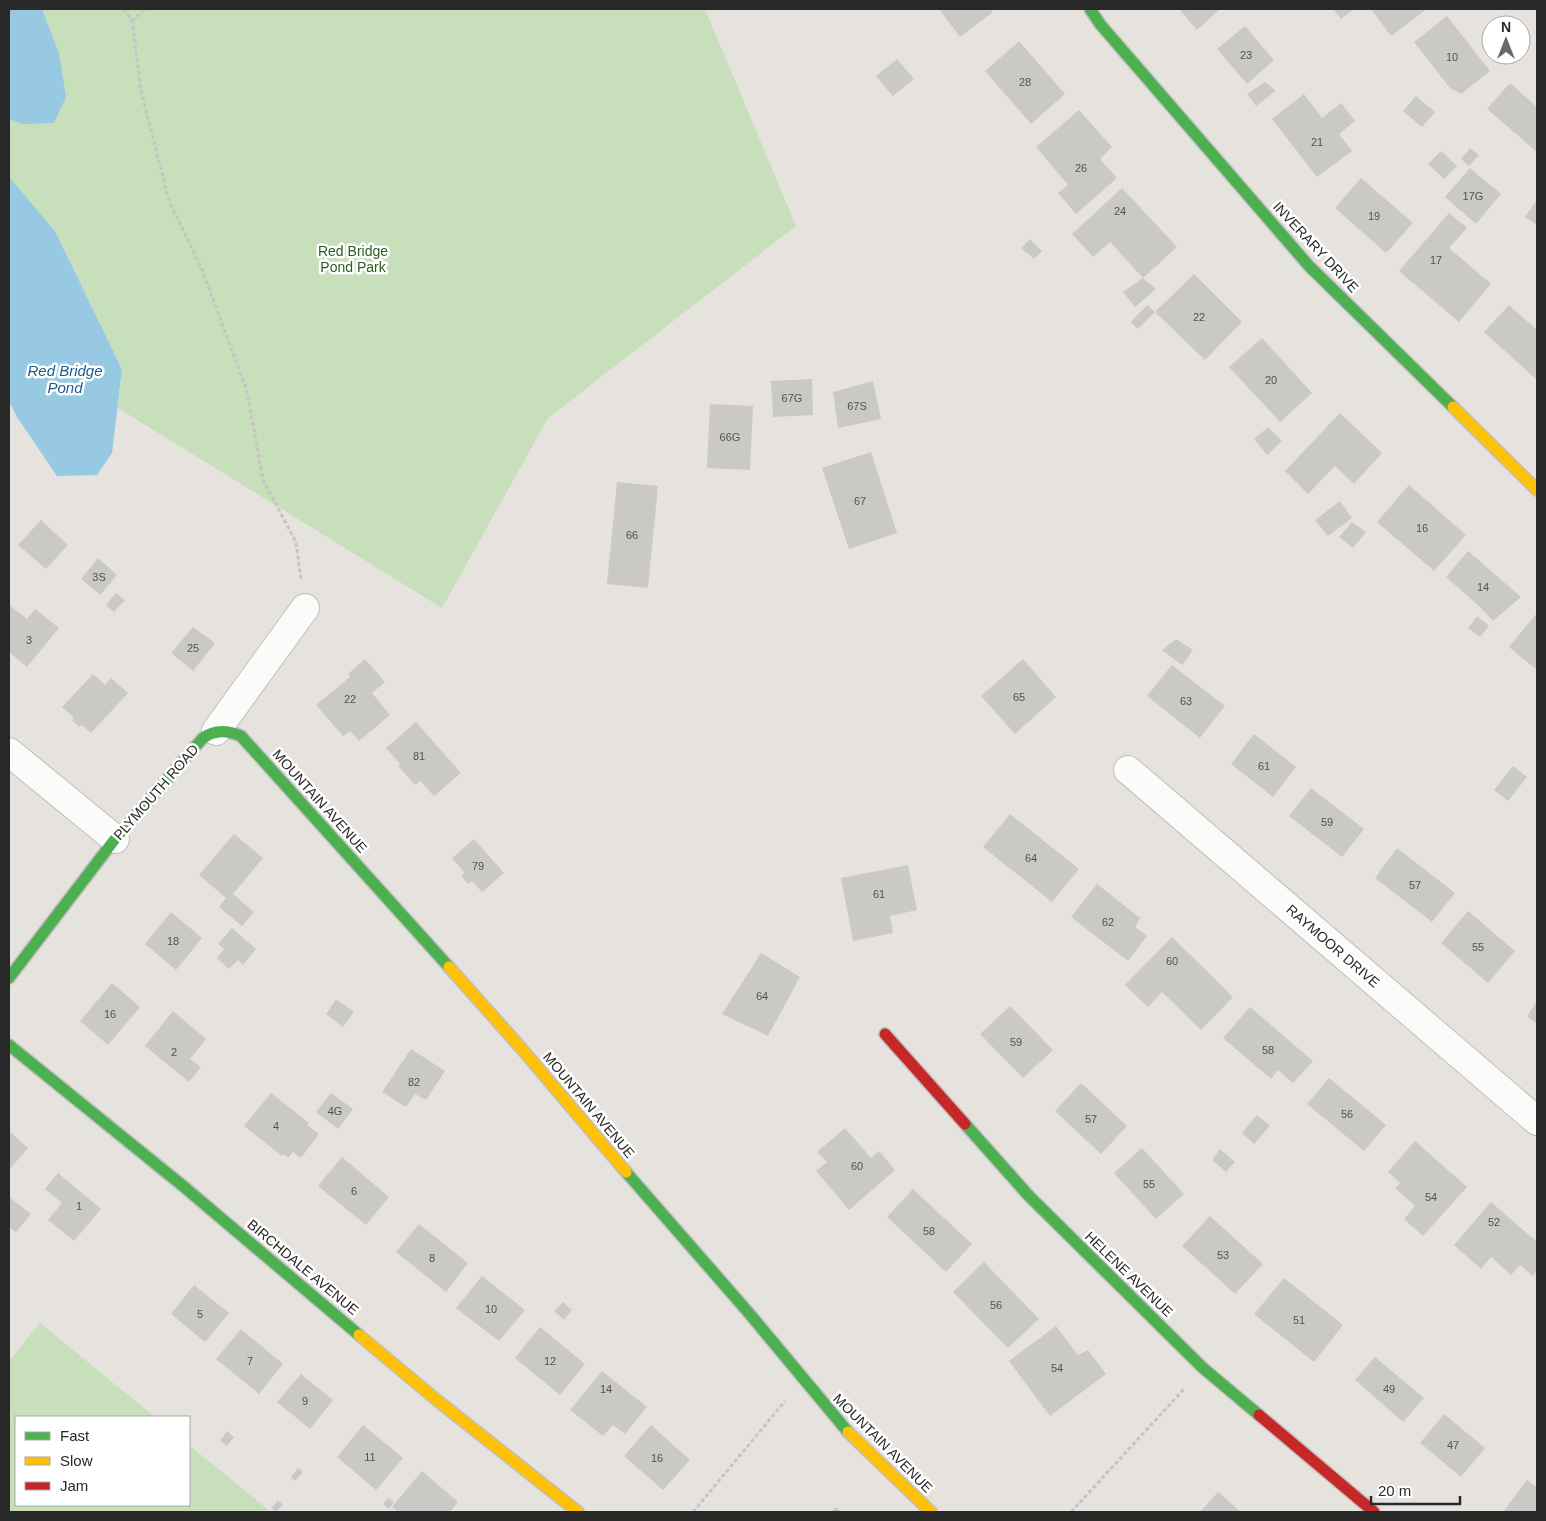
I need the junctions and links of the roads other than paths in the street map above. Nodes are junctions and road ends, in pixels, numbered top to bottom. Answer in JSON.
{"nodes":[{"id":1,"x":1090,"y":9,"type":"edge"},
{"id":2,"x":1537,"y":490,"type":"edge"},
{"id":3,"x":305,"y":608,"type":"road end"},
{"id":4,"x":216,"y":731,"type":"junction"},
{"id":5,"x":9,"y":752,"type":"edge"},
{"id":6,"x":1128,"y":770,"type":"dead end"},
{"id":7,"x":115,"y":839,"type":"junction"},
{"id":8,"x":9,"y":978,"type":"edge"},
{"id":9,"x":885,"y":1034,"type":"dead end"},
{"id":10,"x":9,"y":1045,"type":"edge"},
{"id":11,"x":1537,"y":1121,"type":"edge"},
{"id":12,"x":578,"y":1512,"type":"edge"},
{"id":13,"x":931,"y":1512,"type":"edge"},
{"id":14,"x":1374,"y":1512,"type":"edge"}],
"edges":[{"from":1,"to":2,"type":"street","name":"INVERARY DRIVE"},
{"from":3,"to":4,"type":"street","name":"PLYMOUTH ROAD"},
{"from":4,"to":7,"type":"street","name":"PLYMOUTH ROAD"},
{"from":4,"to":13,"type":"street","name":"MOUNTAIN AVENUE"},
{"from":5,"to":7,"type":"street"},
{"from":6,"to":11,"type":"street","name":"RAYMOOR DRIVE"},
{"from":7,"to":8,"type":"street","name":"PLYMOUTH ROAD"},
{"from":9,"to":14,"type":"street","name":"HELENE AVENUE"},
{"from":10,"to":12,"type":"street","name":"BIRCHDALE AVENUE"}]}
